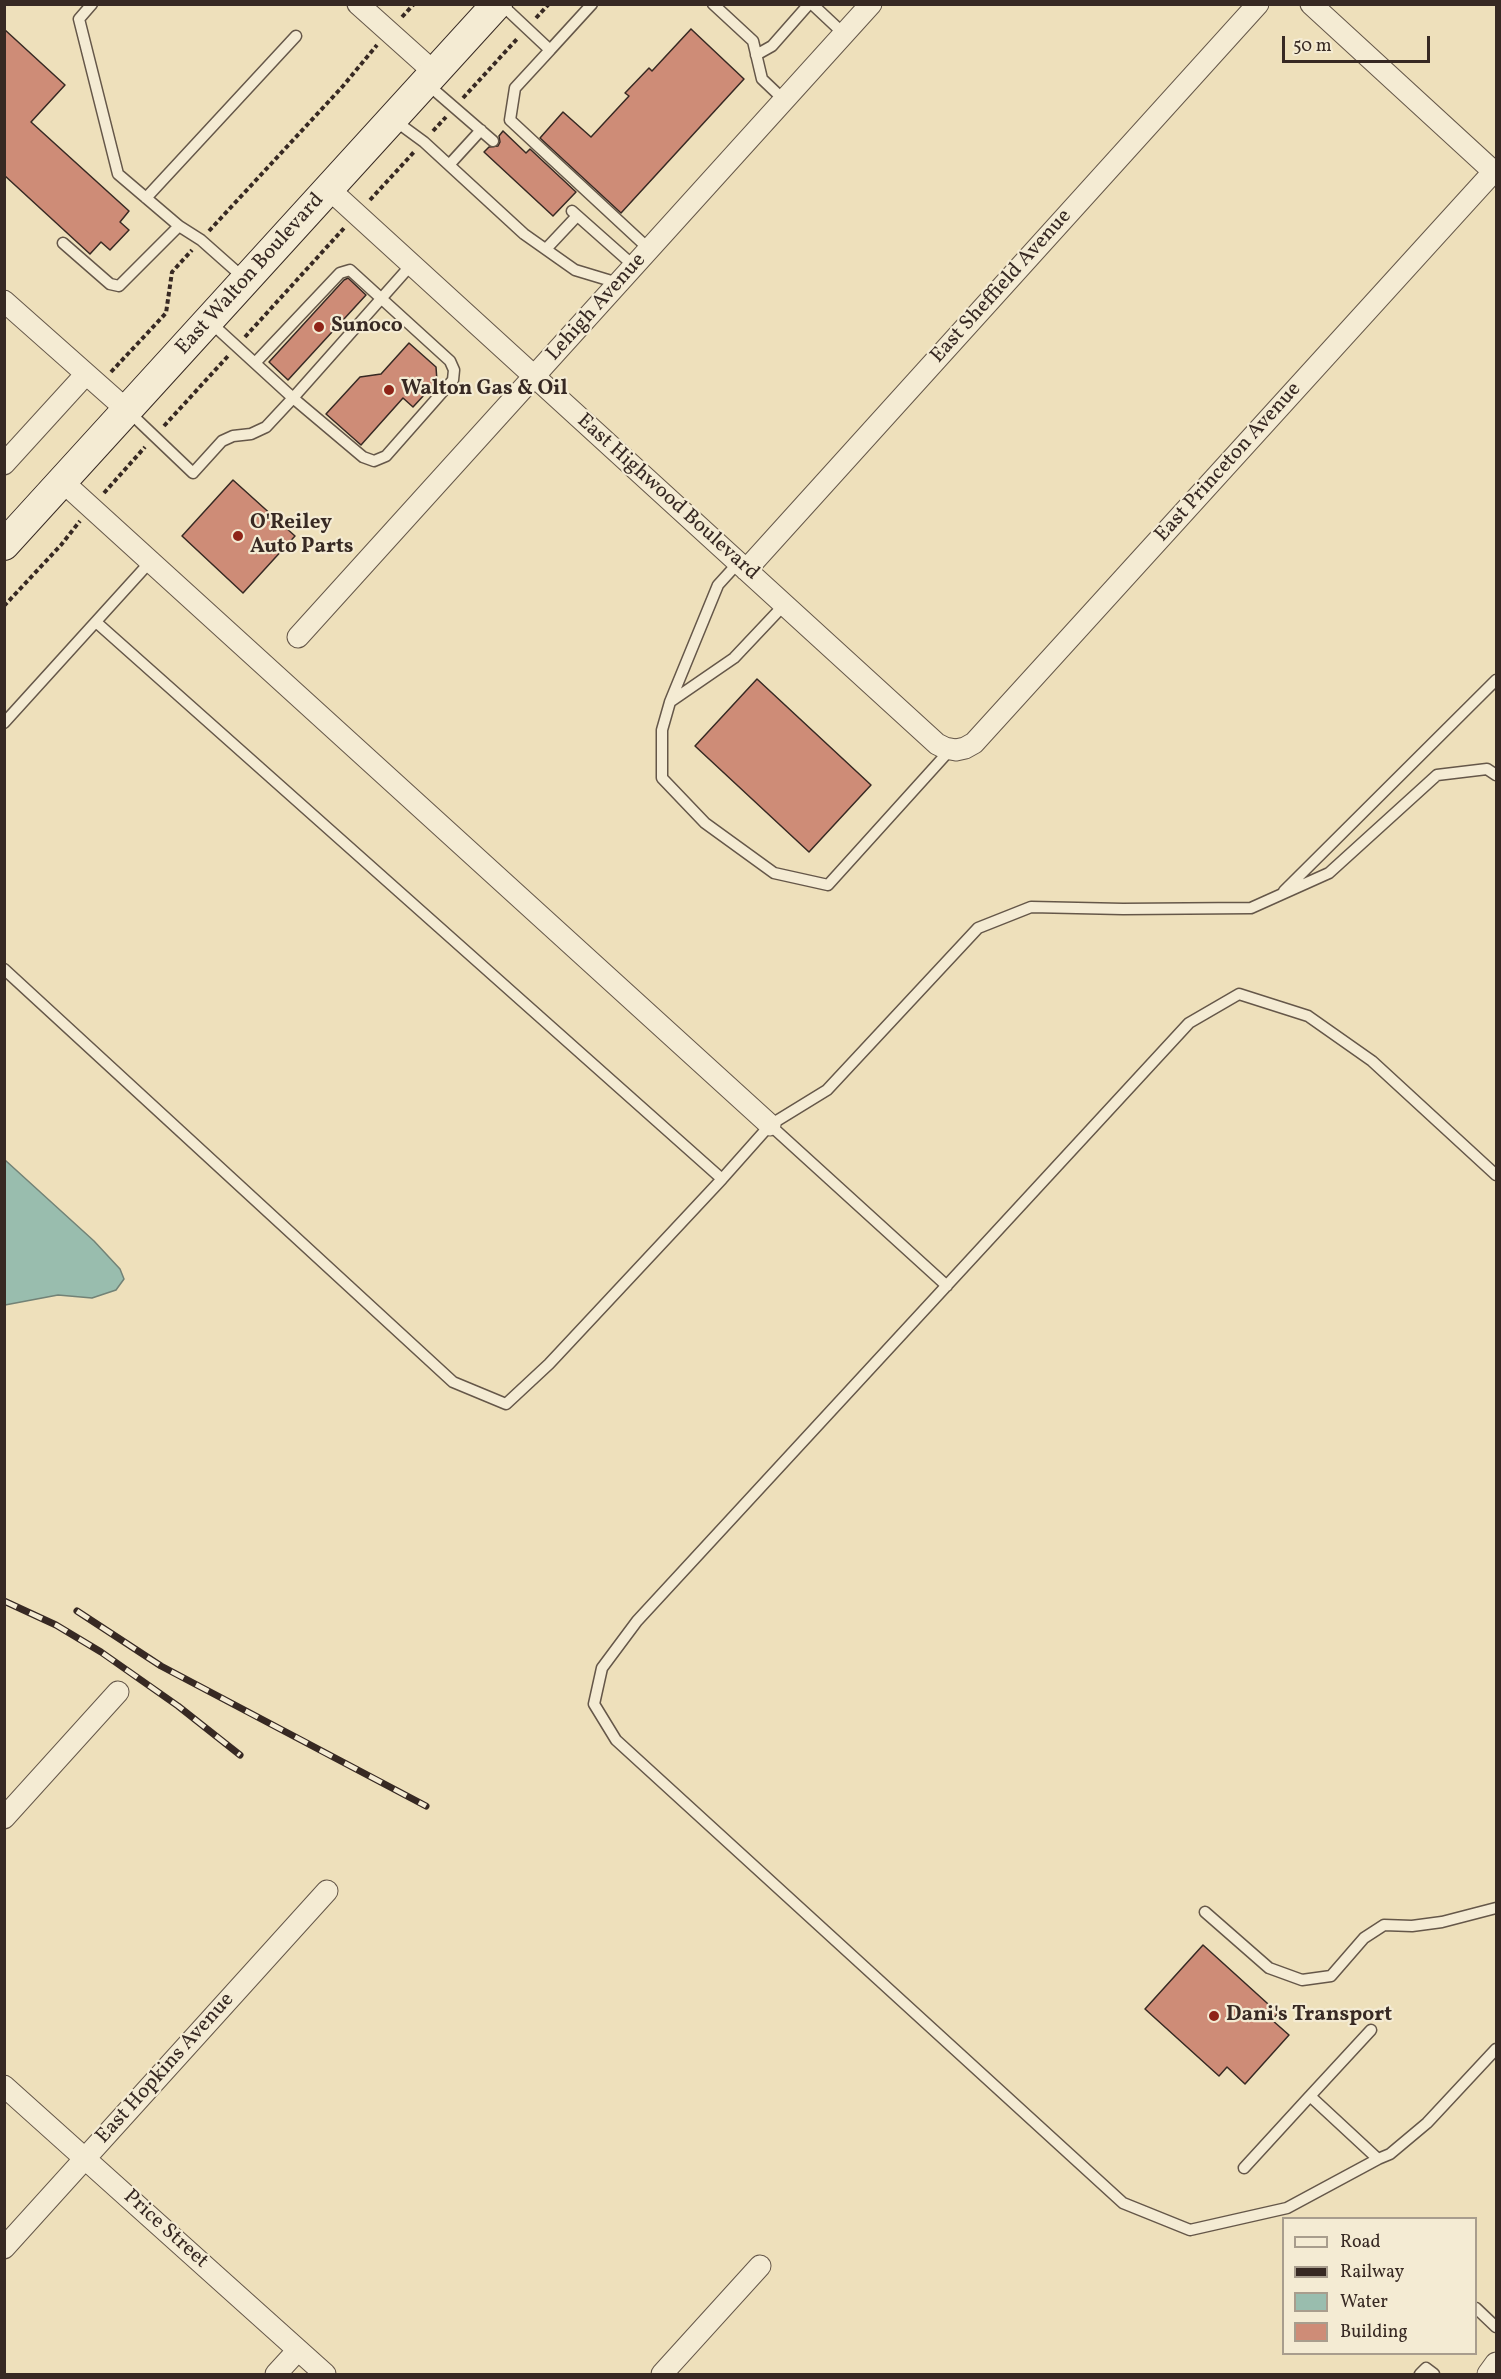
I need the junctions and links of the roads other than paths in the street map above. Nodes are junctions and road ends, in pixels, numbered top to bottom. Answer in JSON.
{"nodes":[{"id":1,"x":92,"y":4,"type":"edge"},
{"id":2,"x":358,"y":4,"type":"edge"},
{"id":3,"x":499,"y":4,"type":"edge"},
{"id":4,"x":592,"y":4,"type":"edge"},
{"id":5,"x":713,"y":4,"type":"edge"},
{"id":6,"x":810,"y":4,"type":"edge"},
{"id":7,"x":871,"y":4,"type":"edge"},
{"id":8,"x":1258,"y":4,"type":"edge"},
{"id":9,"x":1311,"y":4,"type":"edge"},
{"id":10,"x":844,"y":34,"type":"junction"},
{"id":11,"x":296,"y":36,"type":"dead end"},
{"id":12,"x":550,"y":50,"type":"junction"},
{"id":13,"x":756,"y":55,"type":"junction"},
{"id":14,"x":430,"y":78,"type":"junction"},
{"id":15,"x":784,"y":100,"type":"junction"},
{"id":16,"x":393,"y":119,"type":"junction"},
{"id":17,"x":481,"y":130,"type":"junction"},
{"id":18,"x":493,"y":141,"type":"dead end"},
{"id":19,"x":449,"y":165,"type":"junction"},
{"id":20,"x":1495,"y":170,"type":"edge"},
{"id":21,"x":329,"y":189,"type":"junction"},
{"id":22,"x":146,"y":198,"type":"junction"},
{"id":23,"x":179,"y":225,"type":"junction"},
{"id":24,"x":63,"y":243,"type":"dead end"},
{"id":25,"x":546,"y":249,"type":"junction"},
{"id":26,"x":649,"y":249,"type":"junction"},
{"id":27,"x":411,"y":265,"type":"junction"},
{"id":28,"x":634,"y":266,"type":"junction"},
{"id":29,"x":246,"y":280,"type":"junction"},
{"id":30,"x":619,"y":284,"type":"junction"},
{"id":31,"x":382,"y":298,"type":"junction"},
{"id":32,"x":4,"y":301,"type":"edge"},
{"id":33,"x":209,"y":321,"type":"junction"},
{"id":34,"x":255,"y":363,"type":"junction"},
{"id":35,"x":86,"y":374,"type":"junction"},
{"id":36,"x":534,"y":377,"type":"junction"},
{"id":37,"x":294,"y":398,"type":"junction"},
{"id":38,"x":128,"y":411,"type":"junction"},
{"id":39,"x":4,"y":464,"type":"edge"},
{"id":40,"x":63,"y":482,"type":"junction"},
{"id":41,"x":8,"y":535,"type":"edge"},
{"id":42,"x":150,"y":562,"type":"junction"},
{"id":43,"x":742,"y":567,"type":"junction"},
{"id":44,"x":784,"y":605,"type":"junction"},
{"id":45,"x":96,"y":622,"type":"junction"},
{"id":46,"x":298,"y":637,"type":"dead end"},
{"id":47,"x":1497,"y":680,"type":"edge"},
{"id":48,"x":670,"y":702,"type":"junction"},
{"id":49,"x":4,"y":723,"type":"edge"},
{"id":50,"x":953,"y":750,"type":"junction"},
{"id":51,"x":1497,"y":775,"type":"edge"},
{"id":52,"x":1279,"y":896,"type":"junction"},
{"id":53,"x":4,"y":969,"type":"edge"},
{"id":54,"x":770,"y":1125,"type":"junction"},
{"id":55,"x":1497,"y":1175,"type":"edge"},
{"id":56,"x":723,"y":1179,"type":"junction"},
{"id":57,"x":947,"y":1286,"type":"junction"},
{"id":58,"x":118,"y":1692,"type":"dead end"},
{"id":59,"x":4,"y":1818,"type":"edge"},
{"id":60,"x":327,"y":1891,"type":"dead end"},
{"id":61,"x":1497,"y":1908,"type":"edge"},
{"id":62,"x":1205,"y":1912,"type":"dead end"},
{"id":63,"x":1371,"y":2030,"type":"dead end"},
{"id":64,"x":1497,"y":2049,"type":"edge"},
{"id":65,"x":4,"y":2086,"type":"edge"},
{"id":66,"x":1310,"y":2096,"type":"junction"},
{"id":67,"x":85,"y":2158,"type":"junction"},
{"id":68,"x":1378,"y":2159,"type":"junction"},
{"id":69,"x":1244,"y":2168,"type":"dead end"},
{"id":70,"x":4,"y":2248,"type":"edge"},
{"id":71,"x":760,"y":2266,"type":"dead end"},
{"id":72,"x":1477,"y":2308,"type":"edge"},
{"id":73,"x":1497,"y":2327,"type":"edge"},
{"id":74,"x":298,"y":2350,"type":"junction"},
{"id":75,"x":1497,"y":2363,"type":"edge"},
{"id":76,"x":276,"y":2374,"type":"edge"},
{"id":77,"x":325,"y":2374,"type":"edge"},
{"id":78,"x":663,"y":2374,"type":"edge"},
{"id":79,"x":1420,"y":2374,"type":"edge"},
{"id":80,"x":1434,"y":2374,"type":"edge"},
{"id":81,"x":1488,"y":2374,"type":"edge"}],
"edges":[{"from":1,"to":22,"type":"lane"},
{"from":2,"to":14,"type":"street"},
{"from":3,"to":12,"type":"lane"},
{"from":3,"to":14,"type":"main road","name":"East Walton Boulevard"},
{"from":4,"to":12,"type":"lane"},
{"from":5,"to":13,"type":"lane"},
{"from":6,"to":10,"type":"lane"},
{"from":6,"to":13,"type":"lane"},
{"from":7,"to":10,"type":"street","name":"Lehigh Avenue"},
{"from":8,"to":43,"type":"street","name":"East Sheffield Avenue"},
{"from":9,"to":20,"type":"street"},
{"from":10,"to":15,"type":"street","name":"Lehigh Avenue"},
{"from":11,"to":22,"type":"lane"},
{"from":12,"to":26,"type":"lane"},
{"from":13,"to":15,"type":"lane"},
{"from":14,"to":16,"type":"main road","name":"East Walton Boulevard"},
{"from":14,"to":17,"type":"lane"},
{"from":15,"to":26,"type":"street","name":"Lehigh Avenue"},
{"from":16,"to":19,"type":"lane"},
{"from":16,"to":21,"type":"main road","name":"East Walton Boulevard"},
{"from":17,"to":18,"type":"lane"},
{"from":17,"to":19,"type":"lane"},
{"from":19,"to":25,"type":"lane"},
{"from":20,"to":50,"type":"street","name":"East Princeton Avenue"},
{"from":21,"to":27,"type":"street","name":"East Highwood Boulevard"},
{"from":21,"to":29,"type":"main road","name":"East Walton Boulevard"},
{"from":22,"to":23,"type":"lane"},
{"from":23,"to":24,"type":"lane"},
{"from":23,"to":29,"type":"lane"},
{"from":25,"to":28,"type":"lane"},
{"from":25,"to":30,"type":"lane"},
{"from":26,"to":28,"type":"street","name":"Lehigh Avenue"},
{"from":27,"to":31,"type":"lane"},
{"from":27,"to":36,"type":"street","name":"East Highwood Boulevard"},
{"from":28,"to":30,"type":"street","name":"Lehigh Avenue"},
{"from":29,"to":33,"type":"main road","name":"East Walton Boulevard"},
{"from":30,"to":36,"type":"street","name":"Lehigh Avenue"},
{"from":31,"to":34,"type":"lane"},
{"from":31,"to":37,"type":"lane"},
{"from":31,"to":37,"type":"lane"},
{"from":32,"to":35,"type":"street"},
{"from":33,"to":34,"type":"lane"},
{"from":33,"to":38,"type":"main road","name":"East Walton Boulevard"},
{"from":34,"to":37,"type":"lane"},
{"from":35,"to":38,"type":"street"},
{"from":35,"to":39,"type":"street"},
{"from":36,"to":43,"type":"street","name":"East Highwood Boulevard"},
{"from":36,"to":46,"type":"street","name":"Lehigh Avenue"},
{"from":37,"to":38,"type":"lane"},
{"from":38,"to":40,"type":"main road","name":"East Walton Boulevard"},
{"from":40,"to":41,"type":"main road","name":"East Walton Boulevard"},
{"from":40,"to":42,"type":"street"},
{"from":42,"to":45,"type":"lane"},
{"from":42,"to":54,"type":"street"},
{"from":43,"to":44,"type":"street","name":"East Highwood Boulevard"},
{"from":43,"to":48,"type":"lane"},
{"from":44,"to":48,"type":"lane"},
{"from":44,"to":50,"type":"street","name":"East Highwood Boulevard"},
{"from":45,"to":49,"type":"lane"},
{"from":45,"to":56,"type":"lane"},
{"from":47,"to":52,"type":"lane"},
{"from":48,"to":50,"type":"lane"},
{"from":51,"to":52,"type":"lane"},
{"from":52,"to":54,"type":"lane"},
{"from":53,"to":56,"type":"lane"},
{"from":54,"to":56,"type":"lane"},
{"from":54,"to":57,"type":"lane"},
{"from":55,"to":57,"type":"lane"},
{"from":57,"to":68,"type":"lane"},
{"from":58,"to":59,"type":"street"},
{"from":60,"to":67,"type":"street","name":"East Hopkins Avenue"},
{"from":61,"to":62,"type":"lane"},
{"from":63,"to":66,"type":"lane"},
{"from":64,"to":68,"type":"lane"},
{"from":65,"to":67,"type":"street","name":"Price Street"},
{"from":66,"to":68,"type":"lane"},
{"from":66,"to":69,"type":"lane"},
{"from":67,"to":70,"type":"street","name":"East Hopkins Avenue"},
{"from":67,"to":74,"type":"street","name":"Price Street"},
{"from":71,"to":78,"type":"street"},
{"from":72,"to":73,"type":"lane"},
{"from":74,"to":76,"type":"street"},
{"from":74,"to":77,"type":"street","name":"Price Street"},
{"from":75,"to":81,"type":"street"},
{"from":79,"to":80,"type":"lane"}]}
